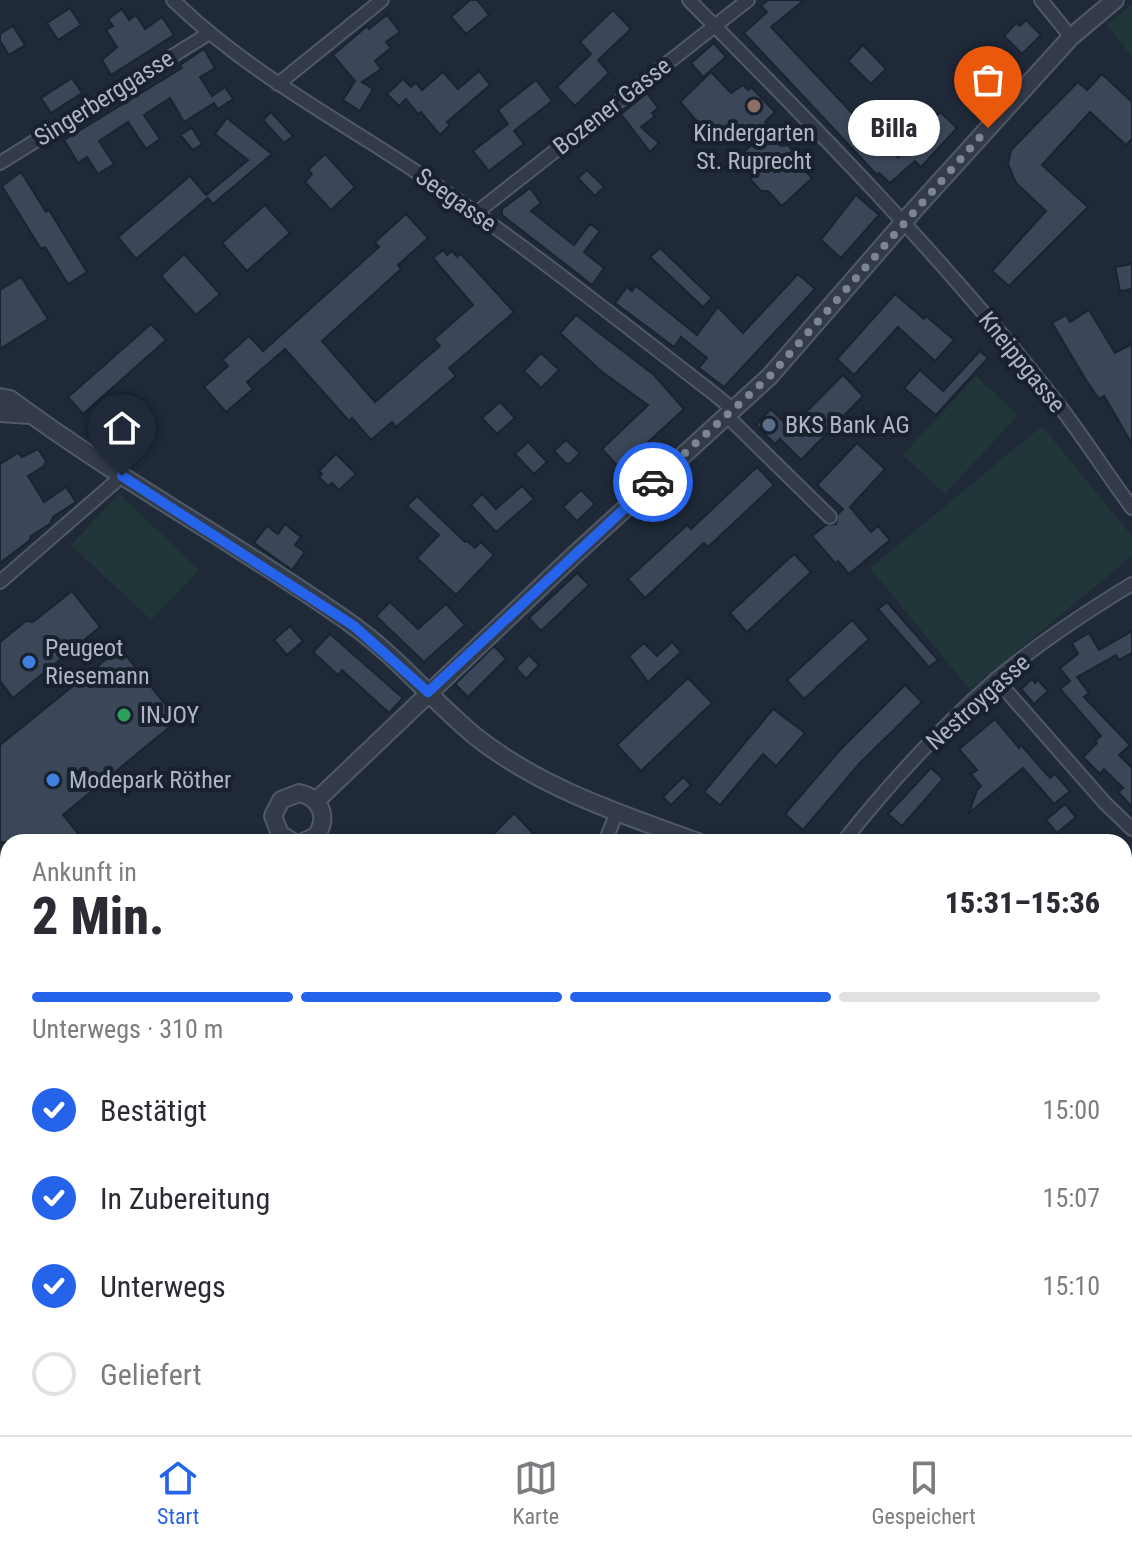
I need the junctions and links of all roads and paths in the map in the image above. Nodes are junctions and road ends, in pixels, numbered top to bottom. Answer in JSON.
{"nodes":[{"id":1,"x":173,"y":0,"type":"edge"},
{"id":2,"x":382,"y":0,"type":"edge"},
{"id":3,"x":689,"y":0,"type":"edge"},
{"id":4,"x":748,"y":0,"type":"edge"},
{"id":5,"x":1041,"y":0,"type":"edge"},
{"id":6,"x":1115,"y":0,"type":"edge"},
{"id":7,"x":715,"y":26,"type":"junction"},
{"id":8,"x":208,"y":34,"type":"junction"},
{"id":9,"x":1071,"y":37,"type":"junction"},
{"id":10,"x":278,"y":84,"type":"junction"},
{"id":11,"x":0,"y":163,"type":"edge"},
{"id":12,"x":476,"y":213,"type":"junction"},
{"id":13,"x":903,"y":223,"type":"junction"},
{"id":14,"x":0,"y":397,"type":"edge"},
{"id":15,"x":729,"y":412,"type":"junction"},
{"id":16,"x":0,"y":413,"type":"edge"},
{"id":17,"x":32,"y":415,"type":"junction"},
{"id":18,"x":122,"y":476,"type":"junction"},
{"id":19,"x":1132,"y":508,"type":"edge"},
{"id":20,"x":830,"y":517,"type":"dead end"},
{"id":21,"x":0,"y":582,"type":"edge"},
{"id":22,"x":1132,"y":584,"type":"edge"},
{"id":23,"x":996,"y":679,"type":"junction"},
{"id":24,"x":428,"y":692,"type":"junction"},
{"id":25,"x":316,"y":801,"type":"junction"},
{"id":26,"x":617,"y":812,"type":"junction"},
{"id":27,"x":1132,"y":829,"type":"edge"},
{"id":28,"x":279,"y":834,"type":"edge"},
{"id":29,"x":317,"y":834,"type":"edge"},
{"id":30,"x":608,"y":834,"type":"edge"},
{"id":31,"x":676,"y":834,"type":"edge"},
{"id":32,"x":849,"y":834,"type":"edge"}],
"edges":[{"from":1,"to":8,"type":"street","name":"Seegasse"},
{"from":2,"to":10,"type":"street"},
{"from":3,"to":7,"type":"street","name":"Kneippgasse"},
{"from":4,"to":7,"type":"street","name":"Bozener Gasse"},
{"from":5,"to":9,"type":"street"},
{"from":6,"to":9,"type":"street"},
{"from":7,"to":12,"type":"street","name":"Bozener Gasse"},
{"from":7,"to":13,"type":"street","name":"Kneippgasse"},
{"from":8,"to":10,"type":"street","name":"Seegasse"},
{"from":8,"to":11,"type":"street","name":"Singerberggasse"},
{"from":9,"to":13,"type":"street"},
{"from":10,"to":12,"type":"street","name":"Seegasse"},
{"from":12,"to":15,"type":"street","name":"Seegasse"},
{"from":13,"to":15,"type":"street"},
{"from":13,"to":19,"type":"street","name":"Kneippgasse"},
{"from":14,"to":17,"type":"street"},
{"from":15,"to":20,"type":"street","name":"Seegasse"},
{"from":15,"to":24,"type":"street"},
{"from":16,"to":17,"type":"street"},
{"from":17,"to":18,"type":"street"},
{"from":18,"to":21,"type":"street"},
{"from":18,"to":24,"type":"street"},
{"from":22,"to":23,"type":"street","name":"Nestroygasse"},
{"from":23,"to":27,"type":"street"},
{"from":23,"to":32,"type":"street","name":"Nestroygasse"},
{"from":24,"to":25,"type":"street"},
{"from":24,"to":26,"type":"street"},
{"from":25,"to":28,"type":"street"},
{"from":25,"to":29,"type":"street"},
{"from":26,"to":30,"type":"street"},
{"from":26,"to":31,"type":"street"}]}
